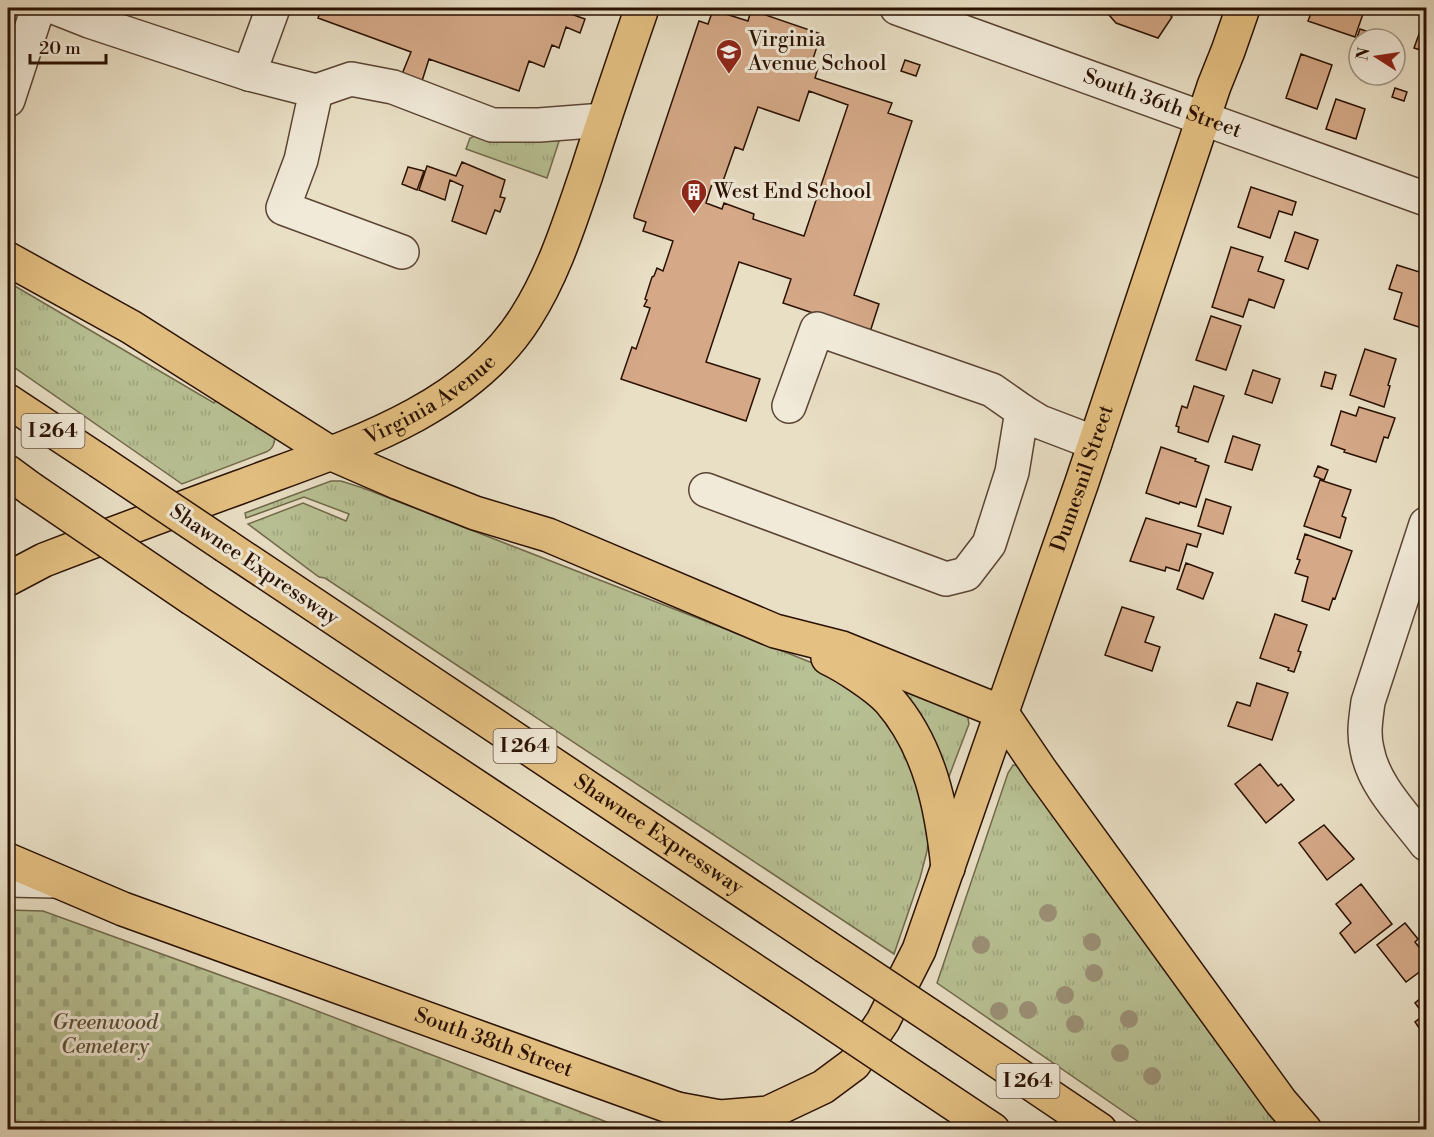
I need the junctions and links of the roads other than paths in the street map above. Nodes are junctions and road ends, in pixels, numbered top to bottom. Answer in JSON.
{"nodes":[{"id":1,"x":38,"y":8,"type":"edge"},
{"id":2,"x":56,"y":8,"type":"edge"},
{"id":3,"x":273,"y":8,"type":"edge"},
{"id":4,"x":642,"y":8,"type":"edge"},
{"id":5,"x":897,"y":8,"type":"edge"},
{"id":6,"x":1243,"y":8,"type":"edge"},
{"id":7,"x":940,"y":15,"type":"edge"},
{"id":8,"x":249,"y":74,"type":"junction"},
{"id":9,"x":316,"y":91,"type":"junction"},
{"id":10,"x":8,"y":100,"type":"edge"},
{"id":11,"x":1203,"y":118,"type":"junction"},
{"id":12,"x":604,"y":120,"type":"junction"},
{"id":13,"x":1426,"y":199,"type":"edge"},
{"id":14,"x":402,"y":252,"type":"dead end"},
{"id":15,"x":8,"y":259,"type":"edge"},
{"id":16,"x":8,"y":401,"type":"edge"},
{"id":17,"x":789,"y":406,"type":"dead end"},
{"id":18,"x":1022,"y":411,"type":"junction"},
{"id":19,"x":1095,"y":443,"type":"junction"},
{"id":20,"x":330,"y":453,"type":"junction"},
{"id":21,"x":19,"y":480,"type":"edge"},
{"id":22,"x":706,"y":490,"type":"dead end"},
{"id":23,"x":1426,"y":524,"type":"edge"},
{"id":24,"x":8,"y":579,"type":"edge"},
{"id":25,"x":775,"y":631,"type":"junction"},
{"id":26,"x":1001,"y":712,"type":"junction"},
{"id":27,"x":1426,"y":844,"type":"edge"},
{"id":28,"x":8,"y":860,"type":"edge"},
{"id":29,"x":948,"y":868,"type":"junction"},
{"id":30,"x":8,"y":880,"type":"edge"},
{"id":31,"x":54,"y":881,"type":"junction"},
{"id":32,"x":919,"y":950,"type":"joint"},
{"id":33,"x":677,"y":1109,"type":"junction"},
{"id":34,"x":720,"y":1130,"type":"edge"},
{"id":35,"x":993,"y":1130,"type":"edge"},
{"id":36,"x":1100,"y":1130,"type":"edge"},
{"id":37,"x":1305,"y":1130,"type":"edge"}],
"edges":[{"from":1,"to":10,"type":"street"},
{"from":2,"to":8,"type":"street"},
{"from":3,"to":8,"type":"street"},
{"from":4,"to":12,"type":"main road","name":"Virginia Avenue"},
{"from":5,"to":7,"type":"street","name":"South 36th Street"},
{"from":6,"to":11,"type":"main road","name":"Dumesnil Street"},
{"from":7,"to":11,"type":"street","name":"South 36th Street"},
{"from":8,"to":9,"type":"street"},
{"from":9,"to":12,"type":"street"},
{"from":9,"to":14,"type":"street"},
{"from":11,"to":13,"type":"street","name":"South 36th Street"},
{"from":11,"to":19,"type":"main road","name":"Dumesnil Street"},
{"from":12,"to":20,"type":"main road","name":"Virginia Avenue"},
{"from":15,"to":20,"type":"main road"},
{"from":16,"to":36,"type":"main road","name":"Shawnee Expressway","number":"I 264","bridge":true},
{"from":17,"to":18,"type":"street"},
{"from":18,"to":19,"type":"street"},
{"from":18,"to":22,"type":"street"},
{"from":19,"to":26,"type":"main road","name":"Dumesnil Street"},
{"from":20,"to":24,"type":"main road","name":"Virginia Avenue"},
{"from":20,"to":25,"type":"main road"},
{"from":21,"to":35,"type":"main road","number":"I 264","bridge":true},
{"from":23,"to":27,"type":"street"},
{"from":25,"to":26,"type":"main road"},
{"from":25,"to":29,"type":"main road"},
{"from":26,"to":29,"type":"main road","name":"Dumesnil Street"},
{"from":26,"to":37,"type":"main road"},
{"from":28,"to":31,"type":"main road","name":"South 38th Street"},
{"from":29,"to":32,"type":"main road","name":"Dumesnil Street"},
{"from":30,"to":31,"type":"street"},
{"from":31,"to":33,"type":"main road","name":"South 38th Street"},
{"from":32,"to":33,"type":"main road","name":"South 38th Street"},
{"from":33,"to":34,"type":"main road"}]}
